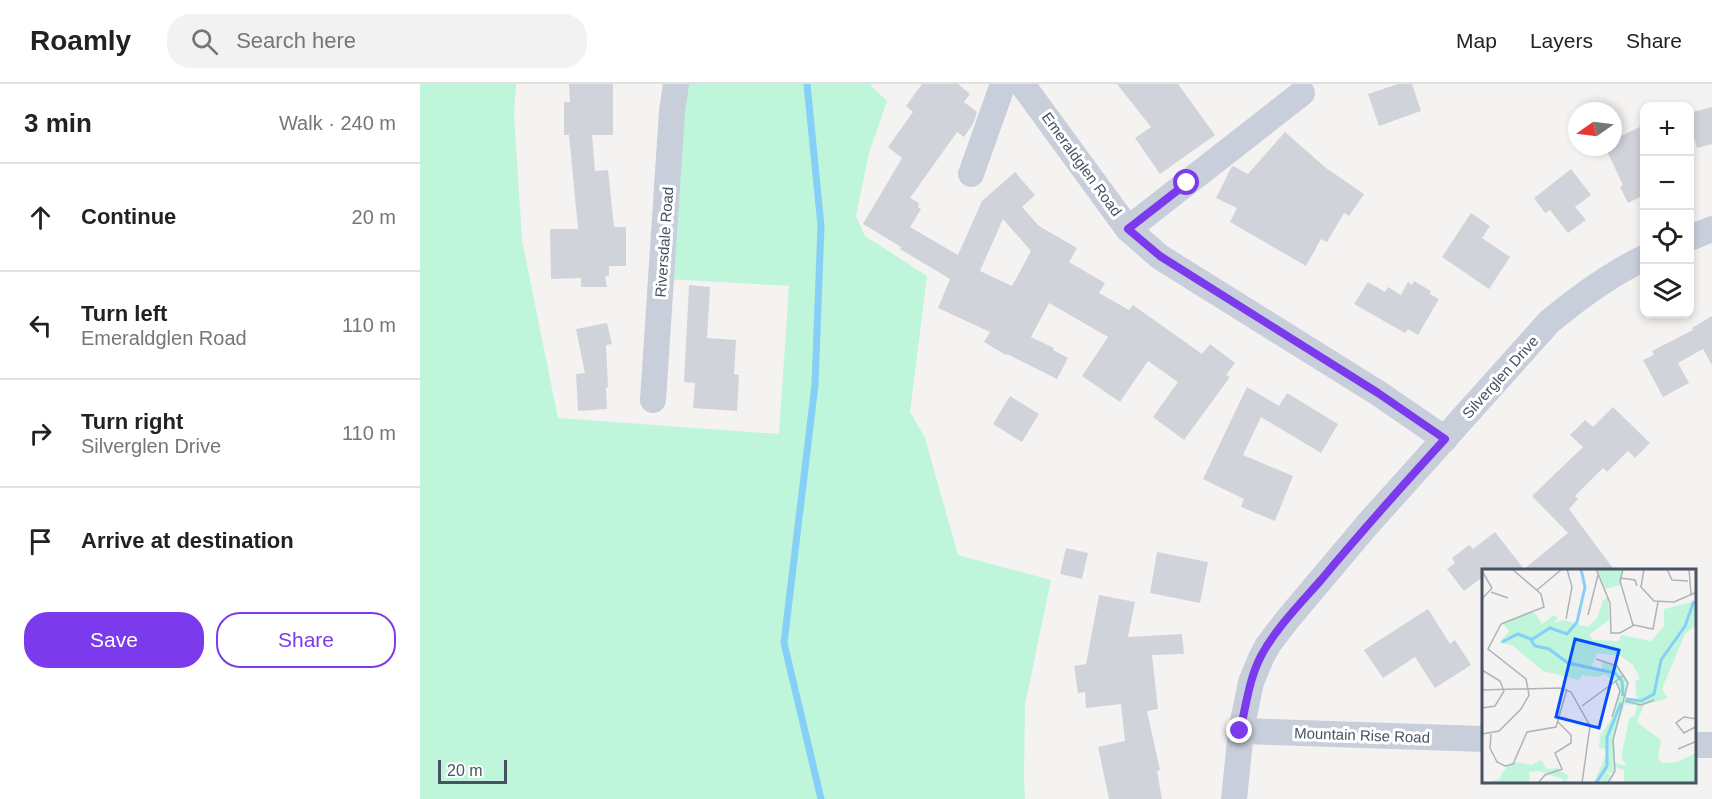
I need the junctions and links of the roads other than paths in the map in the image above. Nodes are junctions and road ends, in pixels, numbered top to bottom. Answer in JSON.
{"nodes":[{"id":1,"x":676,"y":84,"type":"edge"},
{"id":2,"x":1003,"y":84,"type":"edge"},
{"id":3,"x":1022,"y":84,"type":"edge"},
{"id":4,"x":1302,"y":93,"type":"dead end"},
{"id":5,"x":970,"y":174,"type":"dead end"},
{"id":6,"x":1128,"y":229,"type":"junction"},
{"id":7,"x":1712,"y":229,"type":"edge"},
{"id":8,"x":1694,"y":236,"type":"edge"},
{"id":9,"x":1640,"y":260,"type":"edge"},
{"id":10,"x":653,"y":400,"type":"dead end"},
{"id":11,"x":1445,"y":439,"type":"junction"},
{"id":12,"x":1240,"y":731,"type":"junction"},
{"id":13,"x":1482,"y":739,"type":"edge"},
{"id":14,"x":1234,"y":799,"type":"edge"}],
"edges":[{"from":1,"to":10,"type":"street","name":"Riversdale Road"},
{"from":2,"to":5,"type":"street"},
{"from":3,"to":6,"type":"street","name":"Emeraldglen Road"},
{"from":4,"to":6,"type":"street"},
{"from":6,"to":11,"type":"street","name":"Emeraldglen Road"},
{"from":7,"to":8,"type":"street"},
{"from":9,"to":11,"type":"street","name":"Silverglen Drive"},
{"from":11,"to":12,"type":"street","name":"Silverglen Drive"},
{"from":12,"to":13,"type":"street","name":"Mountain Rise Road"},
{"from":12,"to":14,"type":"street","name":"Silverglen Drive"}]}
